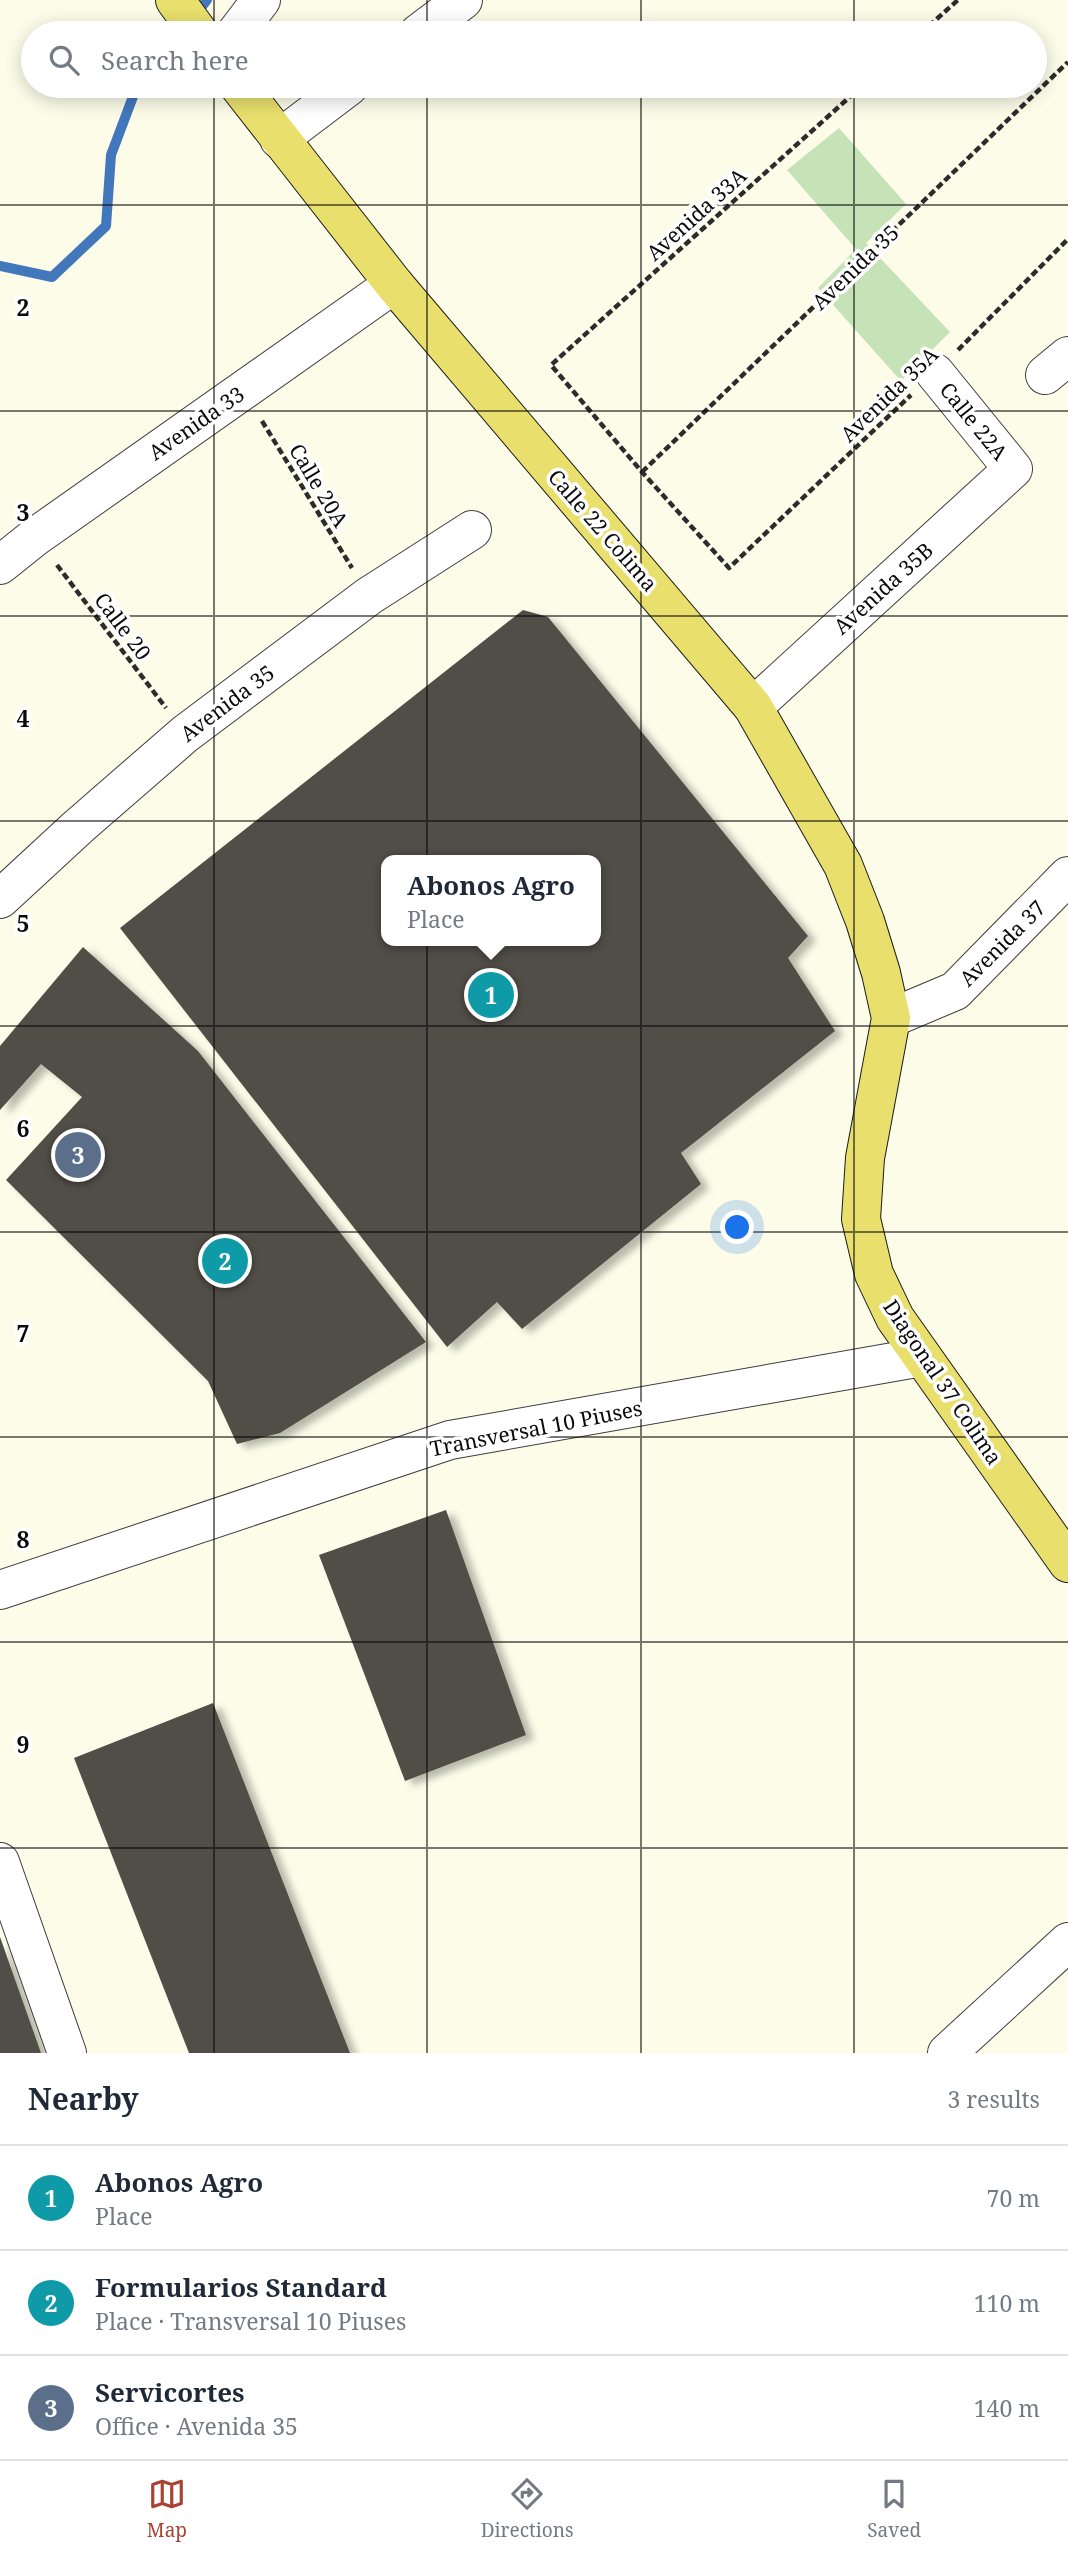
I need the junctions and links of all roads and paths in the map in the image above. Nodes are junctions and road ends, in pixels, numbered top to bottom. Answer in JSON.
{"nodes":[{"id":1,"x":175,"y":0,"type":"edge"},
{"id":2,"x":261,"y":0,"type":"edge"},
{"id":3,"x":463,"y":0,"type":"edge"},
{"id":4,"x":958,"y":0,"type":"edge"},
{"id":5,"x":191,"y":21,"type":"edge"},
{"id":6,"x":245,"y":21,"type":"edge"},
{"id":7,"x":435,"y":21,"type":"edge"},
{"id":8,"x":934,"y":21,"type":"edge"},
{"id":9,"x":1068,"y":62,"type":"edge"},
{"id":10,"x":1047,"y":82,"type":"edge"},
{"id":11,"x":248,"y":98,"type":"edge"},
{"id":12,"x":333,"y":98,"type":"edge"},
{"id":13,"x":849,"y":98,"type":"edge"},
{"id":14,"x":1031,"y":98,"type":"edge"},
{"id":15,"x":279,"y":139,"type":"junction"},
{"id":16,"x":1068,"y":239,"type":"edge"},
{"id":17,"x":394,"y":284,"type":"junction"},
{"id":18,"x":935,"y":373,"type":"junction"},
{"id":19,"x":243,"y":390,"type":"junction"},
{"id":20,"x":1013,"y":469,"type":"joint"},
{"id":21,"x":642,"y":472,"type":"junction"},
{"id":22,"x":472,"y":530,"type":"dead end"},
{"id":23,"x":35,"y":537,"type":"junction"},
{"id":24,"x":0,"y":565,"type":"edge"},
{"id":25,"x":369,"y":596,"type":"junction"},
{"id":26,"x":752,"y":707,"type":"junction"},
{"id":27,"x":185,"y":734,"type":"junction"},
{"id":28,"x":1068,"y":876,"type":"edge"},
{"id":29,"x":0,"y":899,"type":"edge"},
{"id":30,"x":891,"y":1018,"type":"junction"},
{"id":31,"x":922,"y":1357,"type":"junction"},
{"id":32,"x":1068,"y":1563,"type":"edge"},
{"id":33,"x":0,"y":1590,"type":"edge"},
{"id":34,"x":0,"y":1862,"type":"edge"},
{"id":35,"x":1068,"y":1942,"type":"edge"},
{"id":36,"x":67,"y":2053,"type":"edge"},
{"id":37,"x":947,"y":2053,"type":"edge"}],
"edges":[{"from":1,"to":5,"type":"main road"},
{"from":2,"to":6,"type":"street"},
{"from":3,"to":7,"type":"street"},
{"from":4,"to":8,"type":"path"},
{"from":9,"to":10,"type":"path","name":"Avenida 35"},
{"from":11,"to":15,"type":"main road","name":"Calle 22 Colima"},
{"from":12,"to":15,"type":"street"},
{"from":13,"to":21,"type":"path","name":"Avenida 33A"},
{"from":14,"to":21,"type":"path","name":"Avenida 35"},
{"from":15,"to":17,"type":"main road","name":"Calle 22 Colima"},
{"from":16,"to":18,"type":"path","name":"Avenida 35A"},
{"from":17,"to":19,"type":"street","name":"Avenida 33"},
{"from":17,"to":26,"type":"main road","name":"Calle 22 Colima"},
{"from":18,"to":20,"type":"street","name":"Calle 22A"},
{"from":18,"to":21,"type":"path","name":"Avenida 35A"},
{"from":19,"to":23,"type":"street","name":"Avenida 33"},
{"from":19,"to":25,"type":"path","name":"Calle 20A"},
{"from":20,"to":26,"type":"street","name":"Avenida 35B"},
{"from":22,"to":25,"type":"street","name":"Avenida 35"},
{"from":23,"to":24,"type":"street","name":"Avenida 33"},
{"from":23,"to":27,"type":"path","name":"Calle 20"},
{"from":25,"to":27,"type":"street","name":"Avenida 35"},
{"from":26,"to":30,"type":"main road","name":"Calle 22 Colima"},
{"from":27,"to":29,"type":"street","name":"Avenida 35"},
{"from":28,"to":30,"type":"street","name":"Avenida 37"},
{"from":30,"to":31,"type":"main road","name":"Diagonal 37 Colima"},
{"from":31,"to":32,"type":"main road","name":"Diagonal 37 Colima"},
{"from":31,"to":33,"type":"street","name":"Transversal 10 Piuses"},
{"from":34,"to":36,"type":"street"},
{"from":35,"to":37,"type":"street"}]}
